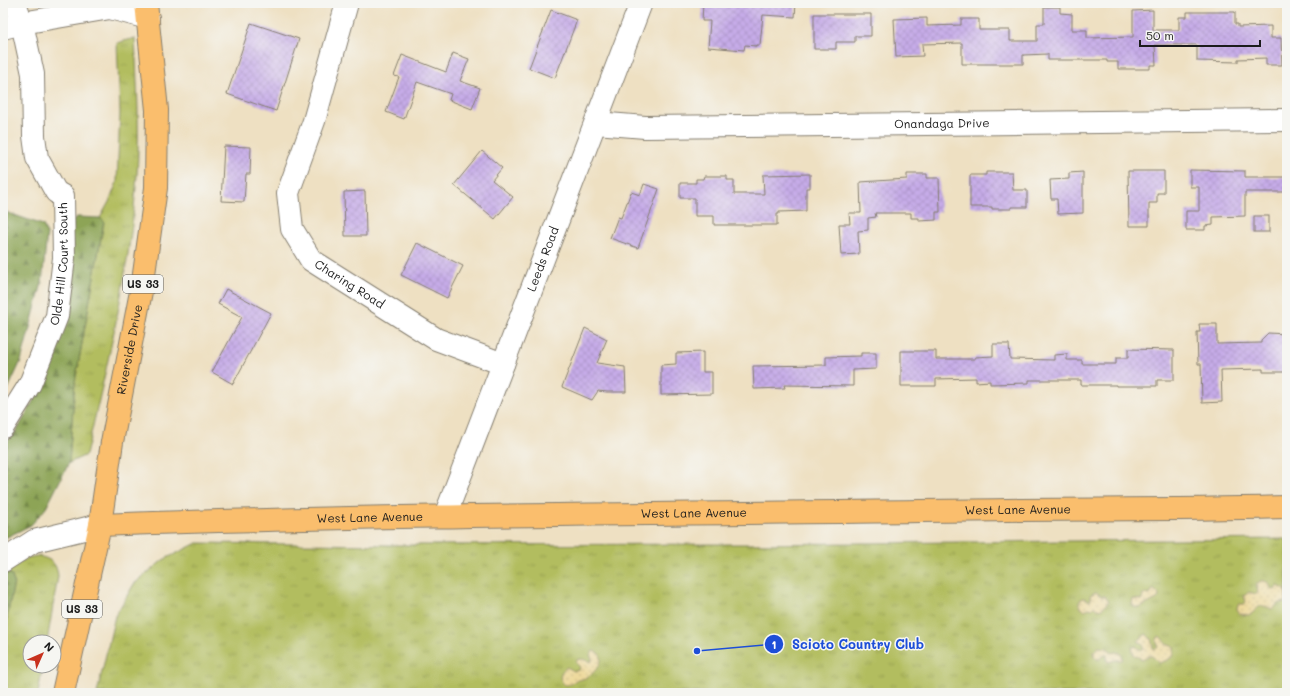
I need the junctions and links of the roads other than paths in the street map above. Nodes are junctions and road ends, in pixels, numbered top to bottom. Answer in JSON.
{"nodes":[{"id":1,"x":15,"y":3,"type":"edge"},
{"id":2,"x":347,"y":3,"type":"edge"},
{"id":3,"x":641,"y":3,"type":"edge"},
{"id":4,"x":147,"y":10,"type":"edge"},
{"id":5,"x":13,"y":26,"type":"edge"},
{"id":6,"x":1287,"y":120,"type":"edge"},
{"id":7,"x":596,"y":123,"type":"junction"},
{"id":8,"x":503,"y":364,"type":"junction"},
{"id":9,"x":3,"y":427,"type":"edge"},
{"id":10,"x":1287,"y":507,"type":"edge"},
{"id":11,"x":445,"y":516,"type":"junction"},
{"id":12,"x":100,"y":525,"type":"junction"},
{"id":13,"x":3,"y":561,"type":"edge"},
{"id":14,"x":63,"y":693,"type":"edge"}],
"edges":[{"from":1,"to":5,"type":"street","name":"Olde Hill Court South"},
{"from":2,"to":8,"type":"street","name":"Charing Road"},
{"from":3,"to":7,"type":"street","name":"Leeds Road"},
{"from":4,"to":5,"type":"street"},
{"from":4,"to":12,"type":"main road","name":"Riverside Drive","number":"US 33"},
{"from":5,"to":9,"type":"street","name":"Olde Hill Court South"},
{"from":6,"to":7,"type":"street","name":"Onandaga Drive"},
{"from":7,"to":8,"type":"street","name":"Leeds Road"},
{"from":8,"to":11,"type":"street","name":"Leeds Road"},
{"from":10,"to":11,"type":"main road","name":"West Lane Avenue"},
{"from":11,"to":12,"type":"main road","name":"West Lane Avenue"},
{"from":12,"to":13,"type":"street"},
{"from":12,"to":14,"type":"main road","name":"Riverside Drive","number":"US 33"}]}
